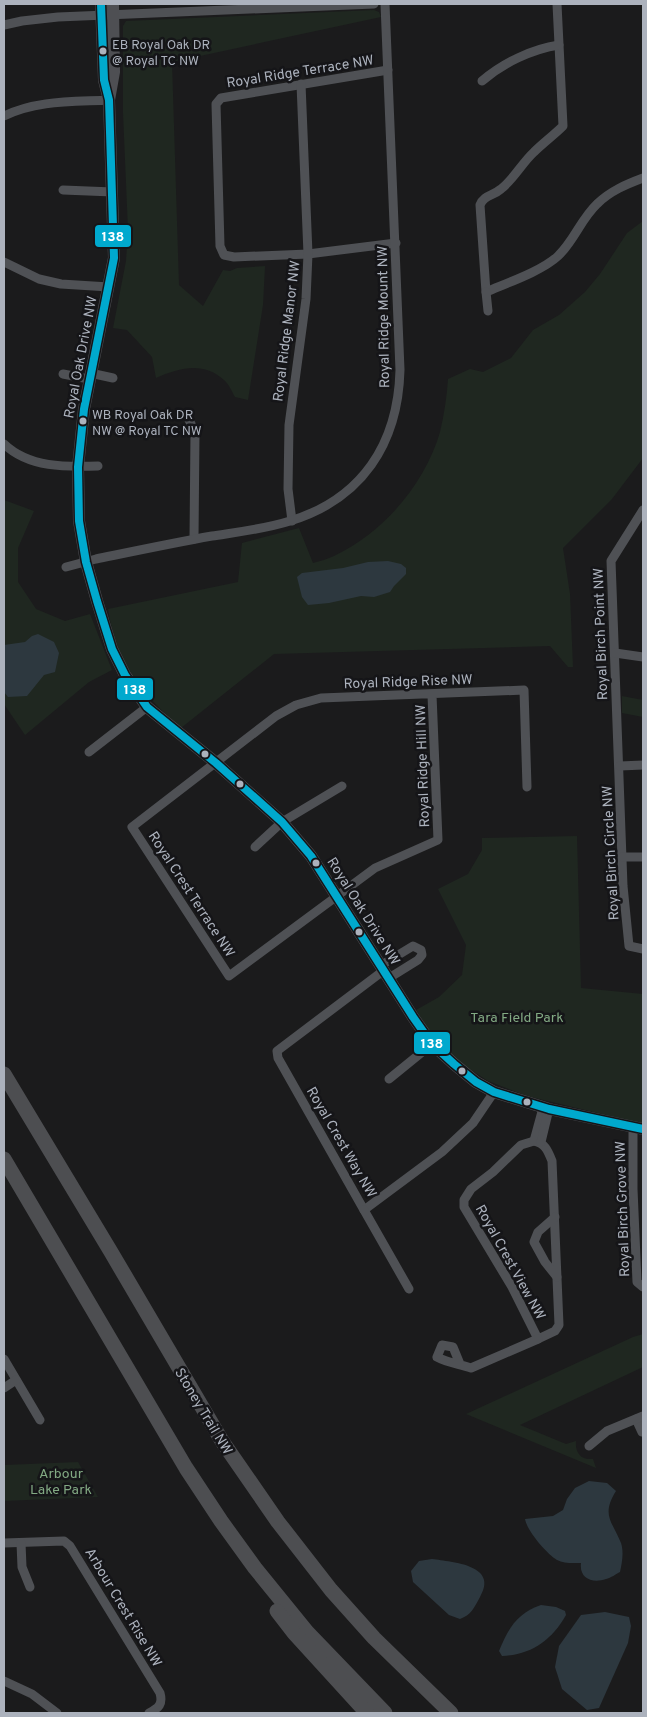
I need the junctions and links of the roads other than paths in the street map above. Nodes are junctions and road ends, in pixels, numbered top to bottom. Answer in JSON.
{"nodes":[{"id":1,"x":374,"y":4,"type":"edge"},
{"id":2,"x":385,"y":4,"type":"edge"},
{"id":3,"x":557,"y":4,"type":"edge"},
{"id":4,"x":107,"y":9,"type":"edge"},
{"id":5,"x":4,"y":25,"type":"edge"},
{"id":6,"x":559,"y":45,"type":"junction"},
{"id":7,"x":388,"y":70,"type":"junction"},
{"id":8,"x":482,"y":81,"type":"dead end"},
{"id":9,"x":301,"y":84,"type":"junction"},
{"id":10,"x":109,"y":100,"type":"junction"},
{"id":11,"x":4,"y":116,"type":"edge"},
{"id":12,"x":643,"y":178,"type":"edge"},
{"id":13,"x":63,"y":190,"type":"dead end"},
{"id":14,"x":113,"y":192,"type":"junction"},
{"id":15,"x":396,"y":243,"type":"junction"},
{"id":16,"x":308,"y":254,"type":"junction"},
{"id":17,"x":4,"y":262,"type":"edge"},
{"id":18,"x":109,"y":287,"type":"junction"},
{"id":19,"x":486,"y":292,"type":"junction"},
{"id":20,"x":488,"y":311,"type":"dead end"},
{"id":21,"x":63,"y":374,"type":"dead end"},
{"id":22,"x":89,"y":376,"type":"junction"},
{"id":23,"x":113,"y":378,"type":"dead end"},
{"id":24,"x":189,"y":420,"type":"dead end"},
{"id":25,"x":4,"y":444,"type":"edge"},
{"id":26,"x":98,"y":466,"type":"dead end"},
{"id":27,"x":78,"y":467,"type":"junction"},
{"id":28,"x":643,"y":510,"type":"edge"},
{"id":29,"x":292,"y":521,"type":"junction"},
{"id":30,"x":194,"y":539,"type":"junction"},
{"id":31,"x":86,"y":562,"type":"junction"},
{"id":32,"x":66,"y":568,"type":"dead end"},
{"id":33,"x":615,"y":653,"type":"junction"},
{"id":34,"x":643,"y":657,"type":"edge"},
{"id":35,"x":432,"y":695,"type":"junction"},
{"id":36,"x":147,"y":707,"type":"junction"},
{"id":37,"x":89,"y":752,"type":"dead end"},
{"id":38,"x":216,"y":763,"type":"junction"},
{"id":39,"x":620,"y":766,"type":"junction"},
{"id":40,"x":643,"y":766,"type":"edge"},
{"id":41,"x":342,"y":786,"type":"dead end"},
{"id":42,"x":527,"y":787,"type":"dead end"},
{"id":43,"x":282,"y":822,"type":"junction"},
{"id":44,"x":255,"y":847,"type":"dead end"},
{"id":45,"x":623,"y":857,"type":"junction"},
{"id":46,"x":643,"y":857,"type":"edge"},
{"id":47,"x":337,"y":896,"type":"junction"},
{"id":48,"x":643,"y":949,"type":"edge"},
{"id":49,"x":384,"y":971,"type":"junction"},
{"id":50,"x":432,"y":1044,"type":"junction"},
{"id":51,"x":4,"y":1065,"type":"edge"},
{"id":52,"x":4,"y":1074,"type":"edge"},
{"id":53,"x":389,"y":1079,"type":"dead end"},
{"id":54,"x":494,"y":1092,"type":"junction"},
{"id":55,"x":546,"y":1108,"type":"junction"},
{"id":56,"x":25,"y":1109,"type":"junction"},
{"id":57,"x":638,"y":1128,"type":"edge"},
{"id":58,"x":538,"y":1141,"type":"junction"},
{"id":59,"x":4,"y":1159,"type":"edge"},
{"id":60,"x":364,"y":1210,"type":"junction"},
{"id":61,"x":555,"y":1217,"type":"junction"},
{"id":62,"x":557,"y":1277,"type":"junction"},
{"id":63,"x":643,"y":1287,"type":"edge"},
{"id":64,"x":408,"y":1289,"type":"dead end"},
{"id":65,"x":538,"y":1339,"type":"junction"},
{"id":66,"x":4,"y":1359,"type":"edge"},
{"id":67,"x":460,"y":1364,"type":"dead end"},
{"id":68,"x":16,"y":1380,"type":"junction"},
{"id":69,"x":4,"y":1388,"type":"edge"},
{"id":70,"x":640,"y":1418,"type":"edge"},
{"id":71,"x":40,"y":1420,"type":"dead end"},
{"id":72,"x":642,"y":1432,"type":"edge"},
{"id":73,"x":589,"y":1446,"type":"dead end"},
{"id":74,"x":221,"y":1521,"type":"junction"},
{"id":75,"x":21,"y":1543,"type":"junction"},
{"id":76,"x":4,"y":1544,"type":"edge"},
{"id":77,"x":30,"y":1587,"type":"dead end"},
{"id":78,"x":4,"y":1682,"type":"edge"},
{"id":79,"x":433,"y":1695,"type":"junction"},
{"id":80,"x":57,"y":1713,"type":"edge"},
{"id":81,"x":149,"y":1713,"type":"edge"},
{"id":82,"x":367,"y":1713,"type":"edge"},
{"id":83,"x":384,"y":1713,"type":"edge"},
{"id":84,"x":451,"y":1713,"type":"edge"},
{"id":85,"x":462,"y":1713,"type":"edge"}],
"edges":[{"from":1,"to":4,"type":"street"},
{"from":2,"to":7,"type":"street","name":"Royal Ridge Mount NW"},
{"from":3,"to":6,"type":"street"},
{"from":4,"to":5,"type":"street"},
{"from":4,"to":10,"type":"street","name":"Royal Oak Drive NW"},
{"from":6,"to":8,"type":"street"},
{"from":6,"to":19,"type":"street"},
{"from":7,"to":9,"type":"street","name":"Royal Ridge Terrace NW"},
{"from":7,"to":15,"type":"street","name":"Royal Ridge Mount NW"},
{"from":9,"to":16,"type":"street","name":"Royal Ridge Manor NW"},
{"from":9,"to":16,"type":"street","name":"Royal Ridge Terrace NW"},
{"from":10,"to":11,"type":"street"},
{"from":10,"to":14,"type":"street","name":"Royal Oak Drive NW"},
{"from":12,"to":19,"type":"street"},
{"from":13,"to":14,"type":"street"},
{"from":14,"to":18,"type":"street","name":"Royal Oak Drive NW"},
{"from":15,"to":16,"type":"street"},
{"from":15,"to":29,"type":"street","name":"Royal Ridge Mount NW"},
{"from":16,"to":29,"type":"street","name":"Royal Ridge Manor NW"},
{"from":17,"to":18,"type":"street"},
{"from":18,"to":22,"type":"street","name":"Royal Oak Drive NW"},
{"from":19,"to":20,"type":"street"},
{"from":21,"to":22,"type":"street"},
{"from":22,"to":23,"type":"street"},
{"from":22,"to":27,"type":"street","name":"Royal Oak Drive NW"},
{"from":24,"to":30,"type":"street"},
{"from":25,"to":27,"type":"street"},
{"from":26,"to":27,"type":"street"},
{"from":27,"to":31,"type":"street","name":"Royal Oak Drive NW"},
{"from":28,"to":33,"type":"street","name":"Royal Birch Point NW"},
{"from":29,"to":30,"type":"street","name":"Royal Ridge Mount NW"},
{"from":30,"to":31,"type":"street","name":"Royal Ridge Mount NW"},
{"from":31,"to":32,"type":"street","name":"Royal Ridge Mount NW"},
{"from":31,"to":36,"type":"street","name":"Royal Oak Drive NW"},
{"from":33,"to":34,"type":"street"},
{"from":33,"to":39,"type":"street","name":"Royal Birch Point NW"},
{"from":35,"to":38,"type":"street","name":"Royal Ridge Rise NW"},
{"from":35,"to":42,"type":"street","name":"Royal Ridge Rise NW"},
{"from":35,"to":47,"type":"street","name":"Royal Ridge Hill NW"},
{"from":36,"to":37,"type":"street"},
{"from":36,"to":38,"type":"street","name":"Royal Oak Drive NW"},
{"from":38,"to":43,"type":"street","name":"Royal Oak Drive NW"},
{"from":38,"to":47,"type":"street","name":"Royal Crest Terrace NW"},
{"from":39,"to":40,"type":"street","name":"Royal Birch Circle NW"},
{"from":39,"to":45,"type":"street","name":"Royal Birch Circle NW"},
{"from":41,"to":43,"type":"street"},
{"from":43,"to":44,"type":"street"},
{"from":43,"to":47,"type":"street","name":"Royal Oak Drive NW"},
{"from":45,"to":46,"type":"street"},
{"from":45,"to":48,"type":"street","name":"Royal Birch Circle NW"},
{"from":47,"to":49,"type":"street","name":"Royal Oak Drive NW"},
{"from":49,"to":50,"type":"street","name":"Royal Oak Drive NW"},
{"from":49,"to":60,"type":"street","name":"Royal Crest Way NW"},
{"from":50,"to":53,"type":"street"},
{"from":50,"to":54,"type":"street","name":"Royal Oak Drive NW"},
{"from":51,"to":56,"type":"highway"},
{"from":52,"to":56,"type":"highway","name":"Stoney Trail NW"},
{"from":54,"to":55,"type":"street","name":"Royal Oak Drive NW"},
{"from":54,"to":60,"type":"street","name":"Royal Crest Way NW"},
{"from":55,"to":57,"type":"street","name":"Royal Oak Drive NW"},
{"from":55,"to":58,"type":"street"},
{"from":56,"to":79,"type":"highway","name":"Stoney Trail NW"},
{"from":57,"to":63,"type":"street","name":"Royal Birch Grove NW"},
{"from":58,"to":61,"type":"street","name":"Royal Crest View NW"},
{"from":58,"to":65,"type":"street","name":"Royal Crest View NW"},
{"from":59,"to":74,"type":"highway"},
{"from":60,"to":64,"type":"street"},
{"from":61,"to":62,"type":"street","name":"Royal Crest View NW"},
{"from":61,"to":62,"type":"street"},
{"from":62,"to":65,"type":"street","name":"Royal Crest View NW"},
{"from":65,"to":67,"type":"street"},
{"from":66,"to":68,"type":"street"},
{"from":68,"to":69,"type":"street"},
{"from":68,"to":71,"type":"street"},
{"from":70,"to":72,"type":"street"},
{"from":70,"to":73,"type":"street"},
{"from":74,"to":82,"type":"highway"},
{"from":74,"to":83,"type":"highway"},
{"from":75,"to":76,"type":"street","name":"Arbour Crest Rise NW"},
{"from":75,"to":77,"type":"street"},
{"from":75,"to":81,"type":"street","name":"Arbour Crest Rise NW"},
{"from":78,"to":80,"type":"street"},
{"from":79,"to":84,"type":"highway","name":"Stoney Trail NW"},
{"from":79,"to":85,"type":"highway"}]}
